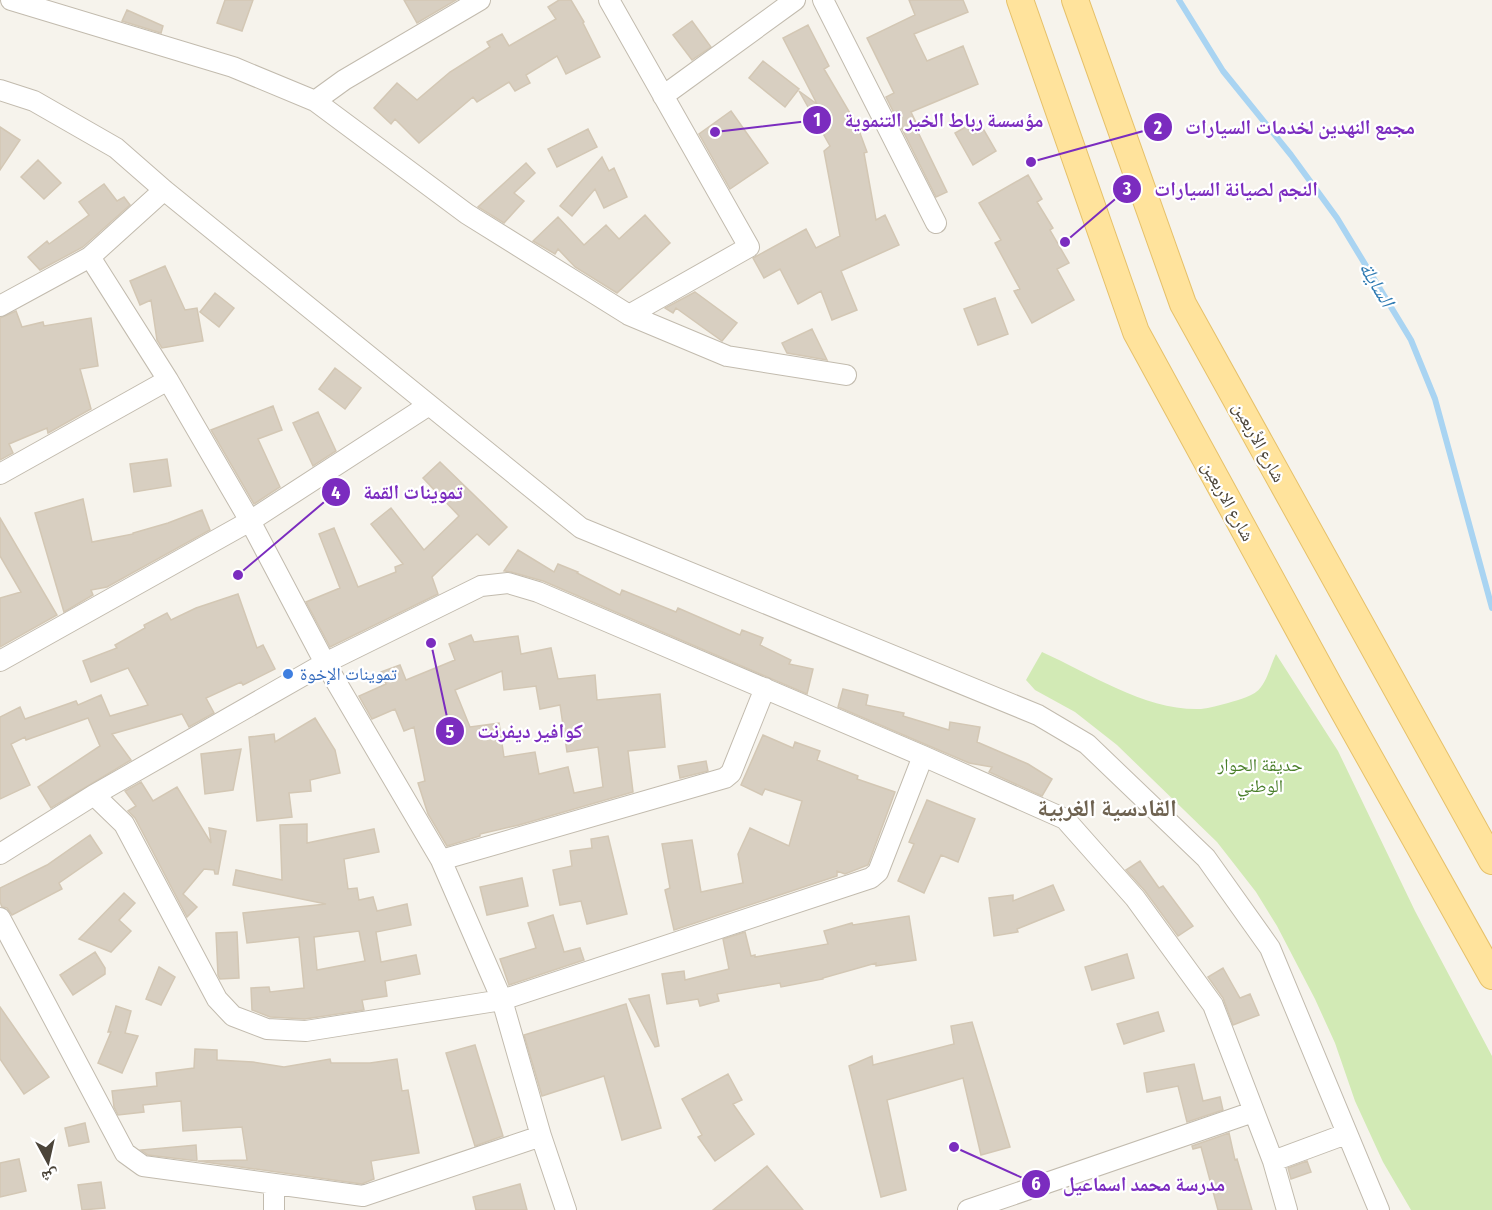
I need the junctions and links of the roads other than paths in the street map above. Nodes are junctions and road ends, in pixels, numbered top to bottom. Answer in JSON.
{"nodes":[{"id":1,"x":11,"y":0,"type":"edge"},
{"id":2,"x":480,"y":0,"type":"edge"},
{"id":3,"x":609,"y":0,"type":"edge"},
{"id":4,"x":795,"y":0,"type":"edge"},
{"id":5,"x":823,"y":0,"type":"edge"},
{"id":6,"x":1020,"y":0,"type":"edge"},
{"id":7,"x":1075,"y":0,"type":"edge"},
{"id":8,"x":0,"y":90,"type":"edge"},
{"id":9,"x":663,"y":96,"type":"junction"},
{"id":10,"x":315,"y":101,"type":"junction"},
{"id":11,"x":164,"y":190,"type":"junction"},
{"id":12,"x":936,"y":223,"type":"dead end"},
{"id":13,"x":90,"y":256,"type":"junction"},
{"id":14,"x":0,"y":306,"type":"edge"},
{"id":15,"x":629,"y":315,"type":"junction"},
{"id":16,"x":846,"y":375,"type":"dead end"},
{"id":17,"x":168,"y":380,"type":"junction"},
{"id":18,"x":429,"y":405,"type":"junction"},
{"id":19,"x":0,"y":474,"type":"edge"},
{"id":20,"x":250,"y":521,"type":"junction"},
{"id":21,"x":0,"y":661,"type":"edge"},
{"id":22,"x":325,"y":663,"type":"junction"},
{"id":23,"x":765,"y":688,"type":"junction"},
{"id":24,"x":923,"y":756,"type":"junction"},
{"id":25,"x":94,"y":795,"type":"junction"},
{"id":26,"x":0,"y":854,"type":"edge"},
{"id":27,"x":441,"y":860,"type":"junction"},
{"id":28,"x":1492,"y":861,"type":"edge"},
{"id":29,"x":0,"y":918,"type":"edge"},
{"id":30,"x":1482,"y":934,"type":"edge"},
{"id":31,"x":1492,"y":976,"type":"edge"},
{"id":32,"x":502,"y":1000,"type":"junction"},
{"id":33,"x":1253,"y":1112,"type":"junction"},
{"id":34,"x":1346,"y":1134,"type":"junction"},
{"id":35,"x":541,"y":1136,"type":"junction"},
{"id":36,"x":1273,"y":1161,"type":"junction"},
{"id":37,"x":274,"y":1184,"type":"junction"},
{"id":38,"x":365,"y":1203,"type":"edge"},
{"id":39,"x":274,"y":1210,"type":"edge"},
{"id":40,"x":566,"y":1210,"type":"edge"},
{"id":41,"x":968,"y":1210,"type":"edge"},
{"id":42,"x":1287,"y":1210,"type":"edge"},
{"id":43,"x":1379,"y":1210,"type":"edge"}],
"edges":[{"from":1,"to":10,"type":"street"},
{"from":2,"to":10,"type":"street"},
{"from":3,"to":9,"type":"street"},
{"from":4,"to":9,"type":"street"},
{"from":5,"to":12,"type":"street"},
{"from":6,"to":30,"type":"main road","name":"شارع الاربعين"},
{"from":7,"to":28,"type":"main road","name":"شارع الأربعين"},
{"from":8,"to":11,"type":"street"},
{"from":9,"to":15,"type":"street"},
{"from":10,"to":15,"type":"street"},
{"from":11,"to":13,"type":"street"},
{"from":11,"to":18,"type":"street"},
{"from":13,"to":14,"type":"street"},
{"from":13,"to":17,"type":"street"},
{"from":15,"to":16,"type":"street"},
{"from":17,"to":19,"type":"street"},
{"from":17,"to":20,"type":"street"},
{"from":18,"to":20,"type":"street"},
{"from":18,"to":34,"type":"street"},
{"from":20,"to":21,"type":"street"},
{"from":20,"to":22,"type":"street"},
{"from":22,"to":23,"type":"street"},
{"from":22,"to":25,"type":"street"},
{"from":22,"to":27,"type":"street"},
{"from":23,"to":24,"type":"street"},
{"from":23,"to":27,"type":"street"},
{"from":24,"to":32,"type":"street"},
{"from":24,"to":33,"type":"street"},
{"from":25,"to":26,"type":"street"},
{"from":25,"to":32,"type":"street"},
{"from":27,"to":32,"type":"street"},
{"from":29,"to":37,"type":"street"},
{"from":30,"to":31,"type":"main road","name":"شارع الاربعين"},
{"from":32,"to":35,"type":"street"},
{"from":33,"to":36,"type":"street"},
{"from":33,"to":41,"type":"street"},
{"from":34,"to":36,"type":"street"},
{"from":34,"to":43,"type":"street"},
{"from":35,"to":38,"type":"street"},
{"from":35,"to":40,"type":"street"},
{"from":36,"to":42,"type":"street"},
{"from":37,"to":38,"type":"street"},
{"from":37,"to":39,"type":"street"}]}
